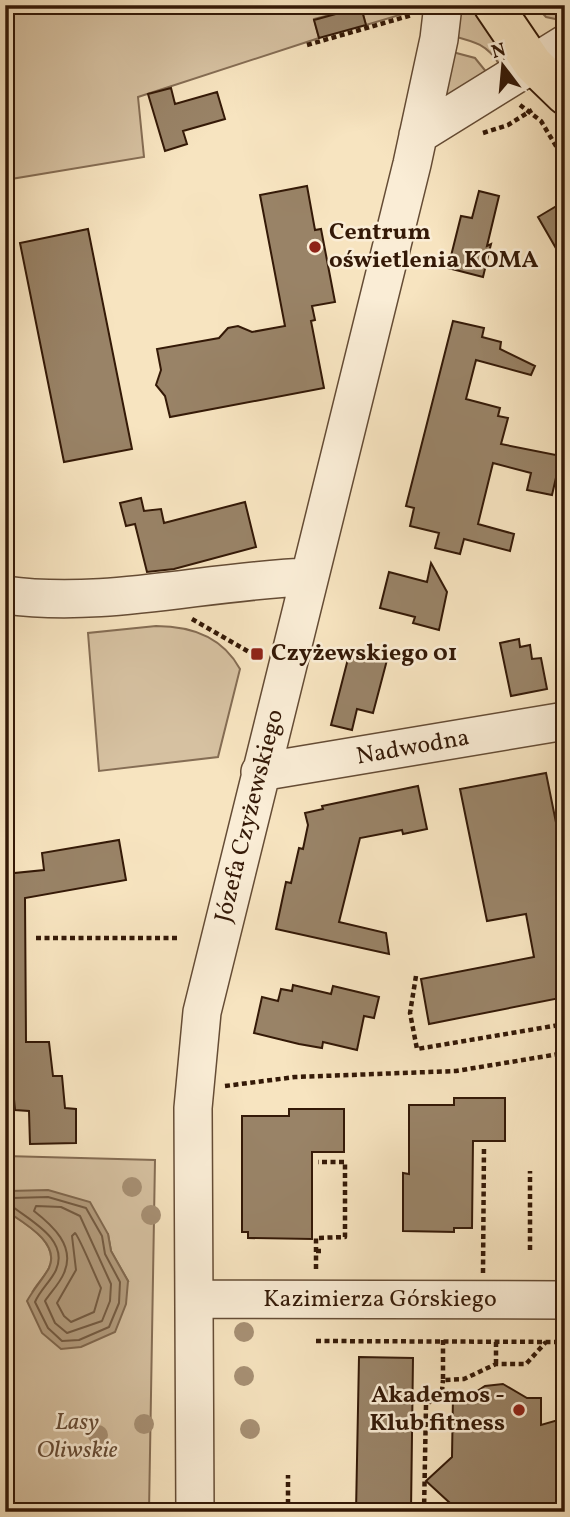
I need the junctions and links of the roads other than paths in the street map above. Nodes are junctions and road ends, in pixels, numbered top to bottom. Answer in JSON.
{"nodes":[{"id":1,"x":493,"y":5,"type":"edge"},
{"id":2,"x":429,"y":10,"type":"edge"},
{"id":3,"x":549,"y":54,"type":"edge"},
{"id":4,"x":565,"y":95,"type":"edge"},
{"id":5,"x":418,"y":135,"type":"junction"},
{"id":6,"x":309,"y":577,"type":"junction"},
{"id":7,"x":5,"y":595,"type":"edge"},
{"id":8,"x":565,"y":721,"type":"edge"},
{"id":9,"x":260,"y":772,"type":"junction"},
{"id":10,"x":195,"y":1299,"type":"junction"},
{"id":11,"x":565,"y":1300,"type":"edge"},
{"id":12,"x":205,"y":1509,"type":"edge"}],
"edges":[{"from":1,"to":3,"type":"main road"},
{"from":2,"to":5,"type":"street","name":"Józefa Czyżewskiego"},
{"from":3,"to":4,"type":"main road"},
{"from":3,"to":5,"type":"street"},
{"from":5,"to":6,"type":"street","name":"Józefa Czyżewskiego"},
{"from":6,"to":7,"type":"street"},
{"from":6,"to":9,"type":"street","name":"Józefa Czyżewskiego"},
{"from":8,"to":9,"type":"street","name":"Nadwodna"},
{"from":9,"to":10,"type":"street","name":"Józefa Czyżewskiego"},
{"from":10,"to":11,"type":"street","name":"Kazimierza Górskiego"},
{"from":10,"to":12,"type":"street","name":"Józefa Czyżewskiego"}]}
